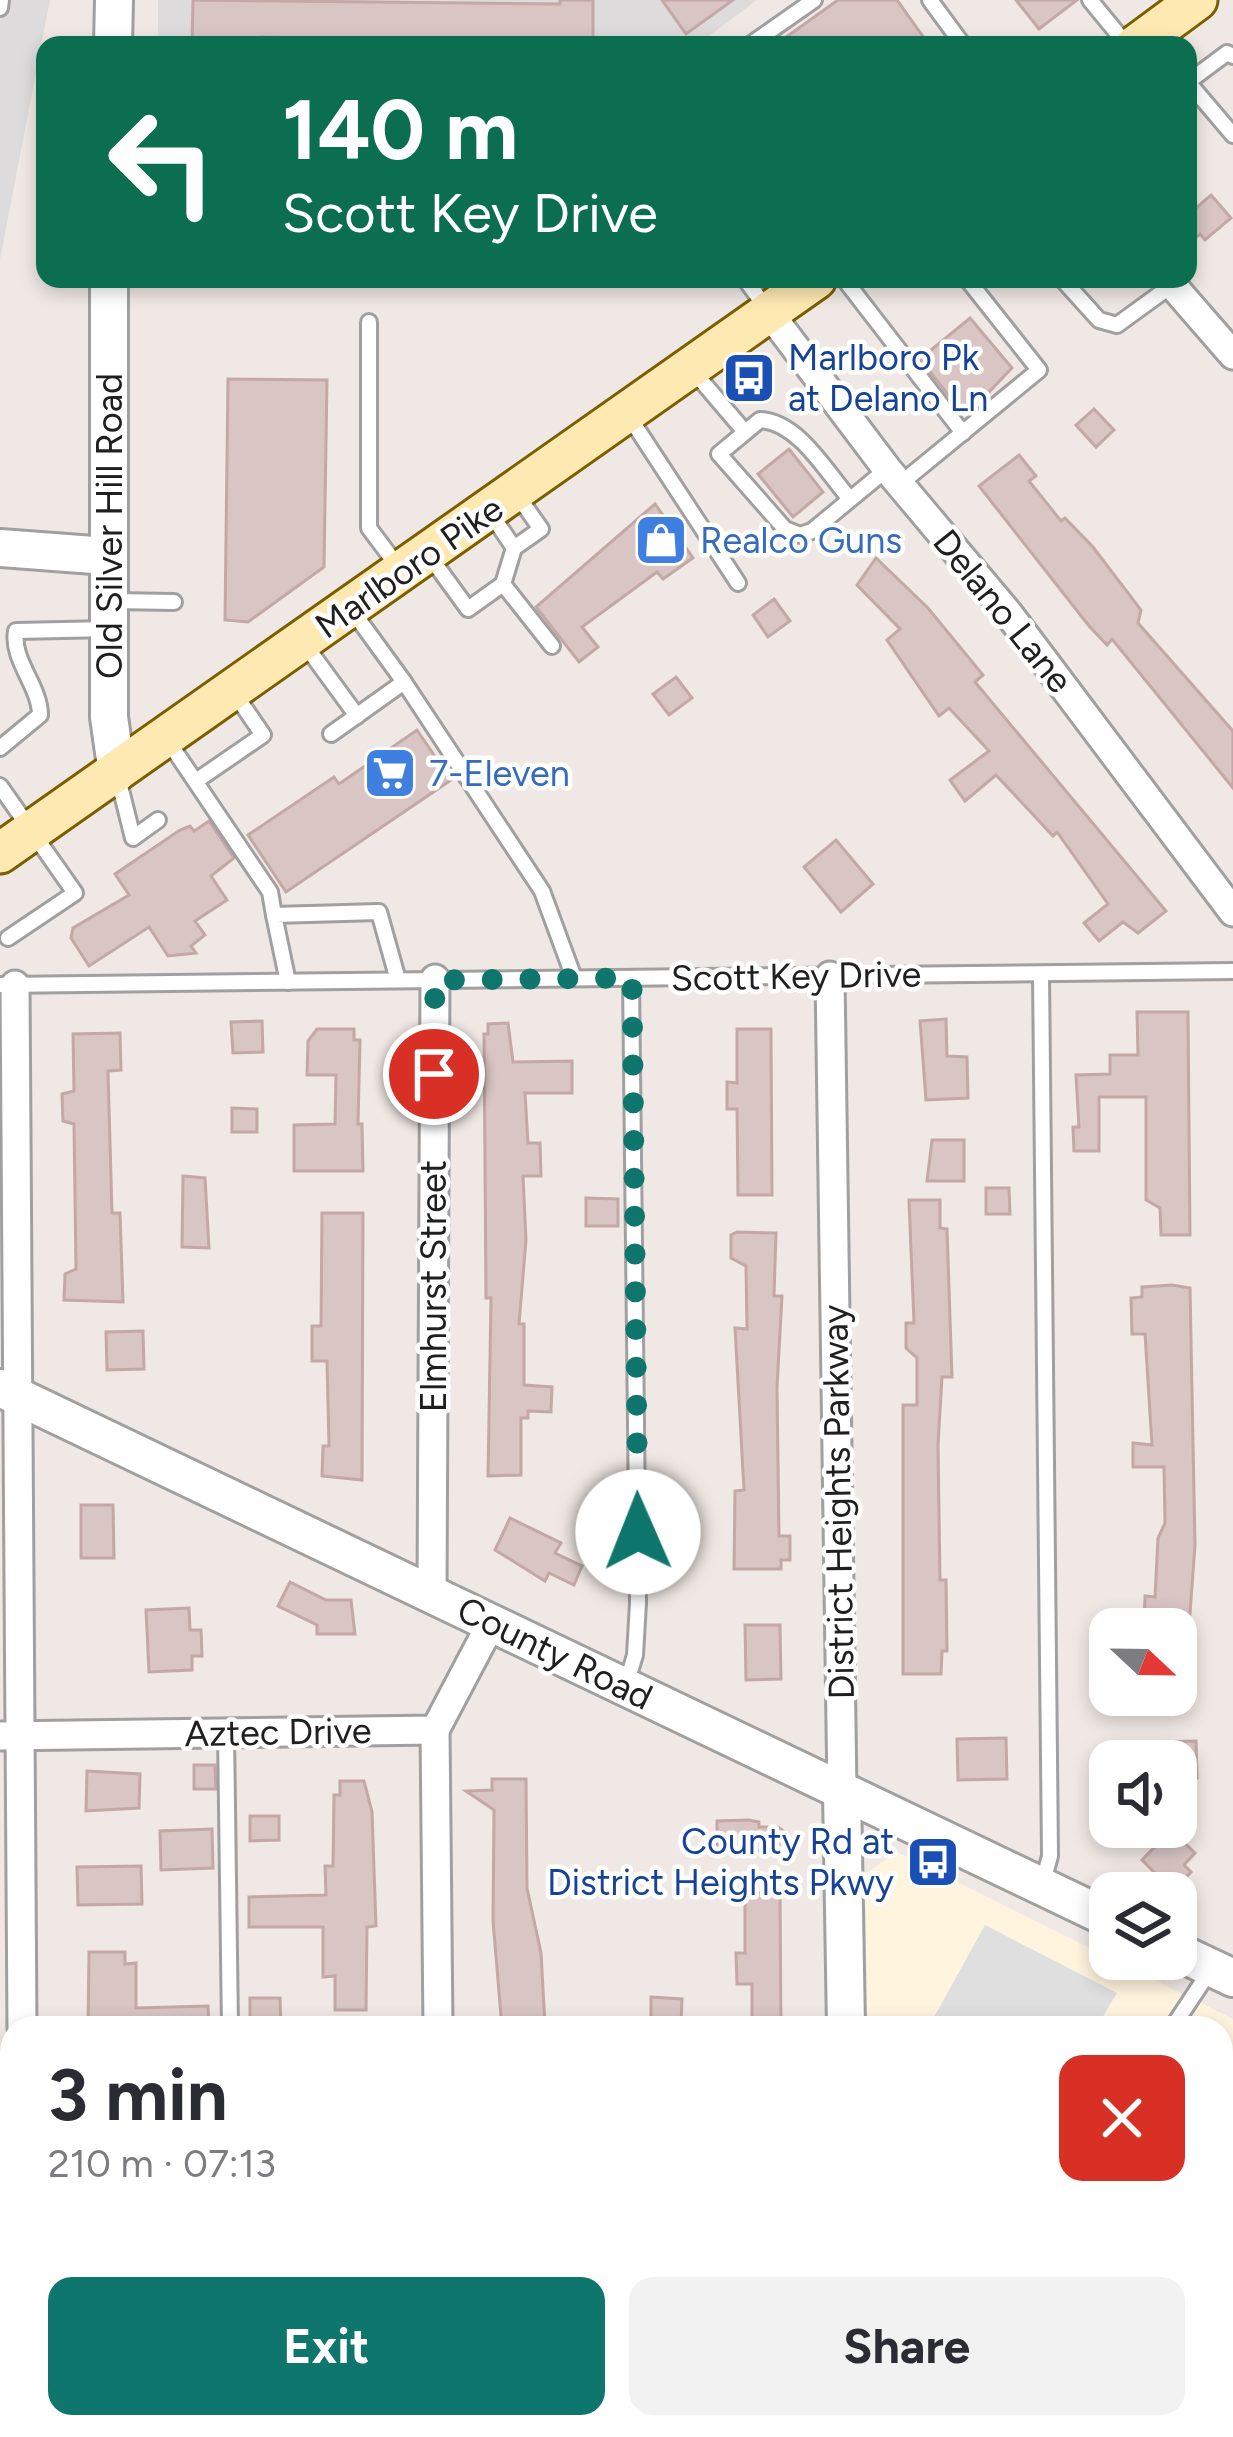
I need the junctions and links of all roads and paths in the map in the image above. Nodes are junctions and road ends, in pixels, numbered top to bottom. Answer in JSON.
{"nodes":[{"id":1,"x":114,"y":0,"type":"edge"},
{"id":2,"x":814,"y":0,"type":"edge"},
{"id":3,"x":930,"y":0,"type":"edge"},
{"id":4,"x":1090,"y":0,"type":"edge"},
{"id":5,"x":1198,"y":0,"type":"edge"},
{"id":6,"x":113,"y":36,"type":"edge"},
{"id":7,"x":762,"y":36,"type":"edge"},
{"id":8,"x":957,"y":36,"type":"edge"},
{"id":9,"x":1134,"y":36,"type":"edge"},
{"id":10,"x":1151,"y":36,"type":"edge"},
{"id":11,"x":1233,"y":56,"type":"edge"},
{"id":12,"x":1197,"y":75,"type":"edge"},
{"id":13,"x":1197,"y":93,"type":"edge"},
{"id":14,"x":1233,"y":135,"type":"edge"},
{"id":15,"x":109,"y":288,"type":"edge"},
{"id":16,"x":751,"y":288,"type":"edge"},
{"id":17,"x":805,"y":288,"type":"edge"},
{"id":18,"x":851,"y":288,"type":"edge"},
{"id":19,"x":974,"y":288,"type":"edge"},
{"id":20,"x":1070,"y":288,"type":"edge"},
{"id":21,"x":1162,"y":288,"type":"edge"},
{"id":22,"x":1174,"y":288,"type":"edge"},
{"id":23,"x":770,"y":314,"type":"junction"},
{"id":24,"x":369,"y":322,"type":"dead end"},
{"id":25,"x":1233,"y":355,"type":"edge"},
{"id":26,"x":691,"y":368,"type":"junction"},
{"id":27,"x":627,"y":413,"type":"junction"},
{"id":28,"x":745,"y":432,"type":"junction"},
{"id":29,"x":963,"y":433,"type":"junction"},
{"id":30,"x":894,"y":476,"type":"junction"},
{"id":31,"x":850,"y":499,"type":"junction"},
{"id":32,"x":502,"y":501,"type":"junction"},
{"id":33,"x":0,"y":548,"type":"edge"},
{"id":34,"x":514,"y":548,"type":"junction"},
{"id":35,"x":107,"y":556,"type":"junction"},
{"id":36,"x":415,"y":563,"type":"junction"},
{"id":37,"x":738,"y":583,"type":"dead end"},
{"id":38,"x":503,"y":584,"type":"junction"},
{"id":39,"x":174,"y":602,"type":"dead end"},
{"id":40,"x":350,"y":609,"type":"junction"},
{"id":41,"x":108,"y":615,"type":"junction"},
{"id":42,"x":303,"y":642,"type":"junction"},
{"id":43,"x":552,"y":646,"type":"dead end"},
{"id":44,"x":404,"y":682,"type":"junction"},
{"id":45,"x":233,"y":691,"type":"junction"},
{"id":46,"x":357,"y":716,"type":"junction"},
{"id":47,"x":331,"y":734,"type":"dead end"},
{"id":48,"x":166,"y":738,"type":"junction"},
{"id":49,"x":0,"y":748,"type":"edge"},
{"id":50,"x":117,"y":773,"type":"junction"},
{"id":51,"x":196,"y":781,"type":"junction"},
{"id":52,"x":0,"y":786,"type":"edge"},
{"id":53,"x":158,"y":820,"type":"dead end"},
{"id":54,"x":33,"y":831,"type":"junction"},
{"id":55,"x":0,"y":854,"type":"edge"},
{"id":56,"x":1233,"y":912,"type":"edge"},
{"id":57,"x":274,"y":915,"type":"junction"},
{"id":58,"x":8,"y":938,"type":"dead end"},
{"id":59,"x":1233,"y":971,"type":"edge"},
{"id":60,"x":1041,"y":974,"type":"junction"},
{"id":61,"x":830,"y":976,"type":"junction"},
{"id":62,"x":574,"y":978,"type":"junction"},
{"id":63,"x":632,"y":978,"type":"junction"},
{"id":64,"x":398,"y":980,"type":"junction"},
{"id":65,"x":435,"y":980,"type":"junction"},
{"id":66,"x":288,"y":982,"type":"junction"},
{"id":67,"x":8,"y":985,"type":"edge"},
{"id":68,"x":8,"y":1093,"type":"edge"},
{"id":69,"x":9,"y":1269,"type":"edge"},
{"id":70,"x":9,"y":1312,"type":"edge"},
{"id":71,"x":10,"y":1393,"type":"edge"},
{"id":72,"x":432,"y":1592,"type":"junction"},
{"id":73,"x":492,"y":1622,"type":"junction"},
{"id":74,"x":626,"y":1688,"type":"junction"},
{"id":75,"x":436,"y":1730,"type":"junction"},
{"id":76,"x":226,"y":1732,"type":"junction"},
{"id":77,"x":11,"y":1736,"type":"edge"},
{"id":78,"x":842,"y":1792,"type":"junction"},
{"id":79,"x":1042,"y":1887,"type":"junction"},
{"id":80,"x":1089,"y":1909,"type":"edge"},
{"id":81,"x":1222,"y":1973,"type":"edge"},
{"id":82,"x":22,"y":2016,"type":"edge"},
{"id":83,"x":230,"y":2016,"type":"edge"},
{"id":84,"x":438,"y":2016,"type":"edge"},
{"id":85,"x":846,"y":2016,"type":"edge"},
{"id":86,"x":1183,"y":2016,"type":"edge"}],
"edges":[{"from":1,"to":6,"type":"street"},
{"from":2,"to":7,"type":"lane"},
{"from":3,"to":8,"type":"lane"},
{"from":4,"to":9,"type":"lane"},
{"from":5,"to":10,"type":"main road"},
{"from":11,"to":12,"type":"lane"},
{"from":13,"to":14,"type":"lane"},
{"from":15,"to":35,"type":"street","name":"Old Silver Hill Road"},
{"from":16,"to":23,"type":"lane"},
{"from":17,"to":23,"type":"main road","name":"Marlboro Pike"},
{"from":18,"to":29,"type":"lane"},
{"from":19,"to":29,"type":"lane"},
{"from":20,"to":21,"type":"lane"},
{"from":22,"to":25,"type":"street"},
{"from":23,"to":26,"type":"main road","name":"Marlboro Pike"},
{"from":23,"to":30,"type":"street","name":"Delano Lane"},
{"from":24,"to":36,"type":"lane"},
{"from":26,"to":27,"type":"main road","name":"Marlboro Pike"},
{"from":26,"to":28,"type":"lane"},
{"from":27,"to":32,"type":"main road","name":"Marlboro Pike"},
{"from":27,"to":37,"type":"lane"},
{"from":28,"to":31,"type":"lane"},
{"from":28,"to":31,"type":"lane"},
{"from":29,"to":30,"type":"lane"},
{"from":30,"to":31,"type":"lane"},
{"from":30,"to":56,"type":"street","name":"Delano Lane"},
{"from":32,"to":34,"type":"lane"},
{"from":32,"to":34,"type":"lane"},
{"from":32,"to":36,"type":"main road","name":"Marlboro Pike"},
{"from":33,"to":35,"type":"street"},
{"from":34,"to":38,"type":"lane"},
{"from":35,"to":41,"type":"street","name":"Old Silver Hill Road"},
{"from":36,"to":38,"type":"lane"},
{"from":36,"to":40,"type":"main road","name":"Marlboro Pike"},
{"from":38,"to":43,"type":"lane"},
{"from":39,"to":41,"type":"lane"},
{"from":40,"to":42,"type":"main road","name":"Marlboro Pike"},
{"from":40,"to":44,"type":"lane"},
{"from":41,"to":49,"type":"lane"},
{"from":41,"to":50,"type":"street","name":"Old Silver Hill Road"},
{"from":42,"to":45,"type":"main road","name":"Marlboro Pike"},
{"from":42,"to":46,"type":"lane"},
{"from":44,"to":46,"type":"lane"},
{"from":44,"to":62,"type":"lane"},
{"from":45,"to":48,"type":"main road","name":"Marlboro Pike"},
{"from":45,"to":51,"type":"lane"},
{"from":46,"to":47,"type":"lane"},
{"from":48,"to":50,"type":"main road","name":"Marlboro Pike"},
{"from":48,"to":51,"type":"lane"},
{"from":50,"to":53,"type":"lane"},
{"from":50,"to":54,"type":"main road","name":"Marlboro Pike"},
{"from":51,"to":57,"type":"lane"},
{"from":52,"to":54,"type":"lane"},
{"from":54,"to":55,"type":"main road","name":"Marlboro Pike"},
{"from":54,"to":58,"type":"lane"},
{"from":57,"to":64,"type":"lane"},
{"from":57,"to":66,"type":"lane"},
{"from":59,"to":60,"type":"lane","name":"Scott Key Drive"},
{"from":60,"to":61,"type":"lane","name":"Scott Key Drive"},
{"from":60,"to":79,"type":"lane"},
{"from":61,"to":63,"type":"lane","name":"Scott Key Drive"},
{"from":61,"to":78,"type":"street","name":"District Heights Parkway"},
{"from":62,"to":63,"type":"lane","name":"Scott Key Drive"},
{"from":62,"to":65,"type":"lane","name":"Scott Key Drive"},
{"from":63,"to":74,"type":"lane"},
{"from":64,"to":65,"type":"lane","name":"Scott Key Drive"},
{"from":64,"to":66,"type":"lane","name":"Scott Key Drive"},
{"from":65,"to":72,"type":"street","name":"Elmhurst Street"},
{"from":66,"to":67,"type":"lane","name":"Scott Key Drive"},
{"from":67,"to":68,"type":"street"},
{"from":68,"to":69,"type":"street"},
{"from":69,"to":70,"type":"street"},
{"from":70,"to":71,"type":"street"},
{"from":71,"to":72,"type":"street","name":"County Road"},
{"from":71,"to":77,"type":"street"},
{"from":72,"to":73,"type":"street","name":"County Road"},
{"from":73,"to":74,"type":"street","name":"County Road"},
{"from":73,"to":75,"type":"street"},
{"from":74,"to":78,"type":"street","name":"County Road"},
{"from":75,"to":76,"type":"street","name":"Aztec Drive"},
{"from":75,"to":84,"type":"street"},
{"from":76,"to":77,"type":"street","name":"Aztec Drive"},
{"from":76,"to":83,"type":"lane"},
{"from":77,"to":82,"type":"street"},
{"from":78,"to":79,"type":"street","name":"County Road"},
{"from":78,"to":85,"type":"street","name":"District Heights Parkway"},
{"from":79,"to":80,"type":"street","name":"County Road"},
{"from":81,"to":86,"type":"lane"}]}
